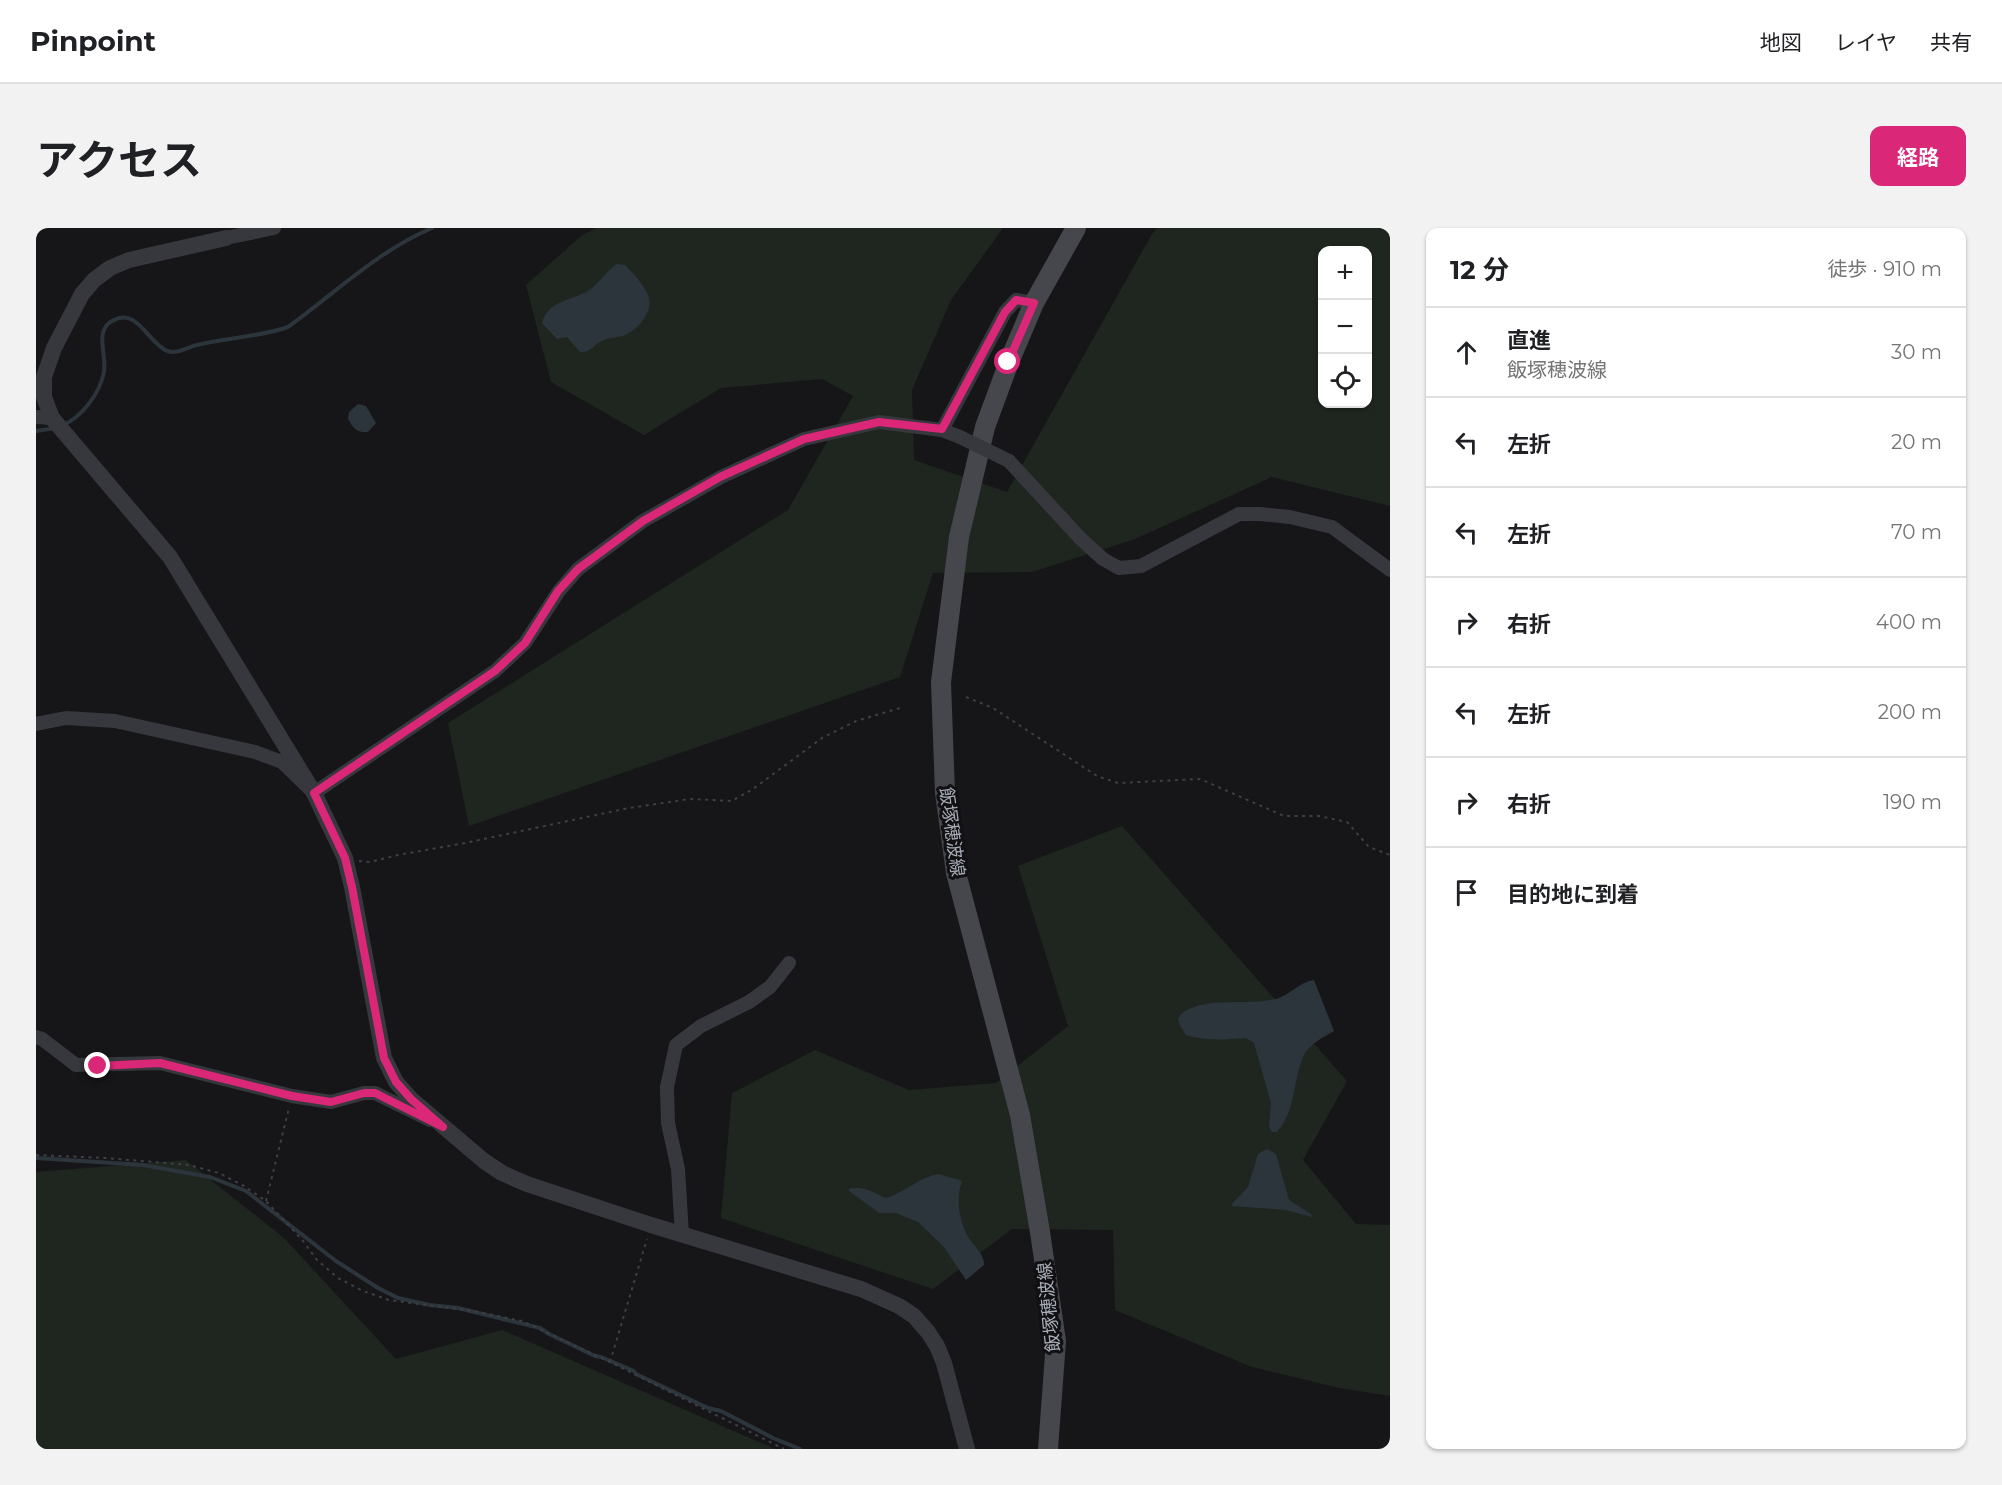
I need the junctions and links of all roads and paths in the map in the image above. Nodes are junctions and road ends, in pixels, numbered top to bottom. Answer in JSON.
{"nodes":[{"id":1,"x":274,"y":228,"type":"edge"},
{"id":2,"x":1076,"y":228,"type":"edge"},
{"id":3,"x":226,"y":238,"type":"joint"},
{"id":4,"x":1034,"y":303,"type":"junction"},
{"id":5,"x":44,"y":418,"type":"edge"},
{"id":6,"x":942,"y":429,"type":"junction"},
{"id":7,"x":1390,"y":570,"type":"edge"},
{"id":8,"x":966,"y":697,"type":"dead end"},
{"id":9,"x":900,"y":708,"type":"dead end"},
{"id":10,"x":36,"y":724,"type":"edge"},
{"id":11,"x":314,"y":793,"type":"junction"},
{"id":12,"x":1390,"y":855,"type":"edge"},
{"id":13,"x":345,"y":858,"type":"junction"},
{"id":14,"x":789,"y":963,"type":"dead end"},
{"id":15,"x":36,"y":1037,"type":"edge"},
{"id":16,"x":292,"y":1096,"type":"junction"},
{"id":17,"x":443,"y":1127,"type":"junction"},
{"id":18,"x":36,"y":1155,"type":"edge"},
{"id":19,"x":266,"y":1201,"type":"junction"},
{"id":20,"x":651,"y":1225,"type":"junction"},
{"id":21,"x":682,"y":1235,"type":"junction"},
{"id":22,"x":610,"y":1362,"type":"junction"},
{"id":23,"x":784,"y":1449,"type":"edge"},
{"id":24,"x":967,"y":1449,"type":"edge"},
{"id":25,"x":1048,"y":1449,"type":"edge"}],
"edges":[{"from":1,"to":3,"type":"street"},
{"from":2,"to":4,"type":"main road","name":"飯塚穂波線"},
{"from":3,"to":5,"type":"street"},
{"from":4,"to":6,"type":"street"},
{"from":4,"to":25,"type":"main road","name":"飯塚穂波線"},
{"from":5,"to":11,"type":"street"},
{"from":6,"to":7,"type":"street","bridge":true},
{"from":6,"to":11,"type":"street"},
{"from":8,"to":12,"type":"path"},
{"from":9,"to":13,"type":"path"},
{"from":10,"to":11,"type":"street"},
{"from":11,"to":13,"type":"street"},
{"from":13,"to":17,"type":"street"},
{"from":14,"to":21,"type":"street"},
{"from":15,"to":16,"type":"street"},
{"from":16,"to":17,"type":"street"},
{"from":16,"to":19,"type":"path"},
{"from":17,"to":20,"type":"street"},
{"from":18,"to":19,"type":"path"},
{"from":19,"to":22,"type":"path"},
{"from":20,"to":21,"type":"street"},
{"from":20,"to":22,"type":"path"},
{"from":21,"to":24,"type":"street"},
{"from":22,"to":23,"type":"path"}]}
